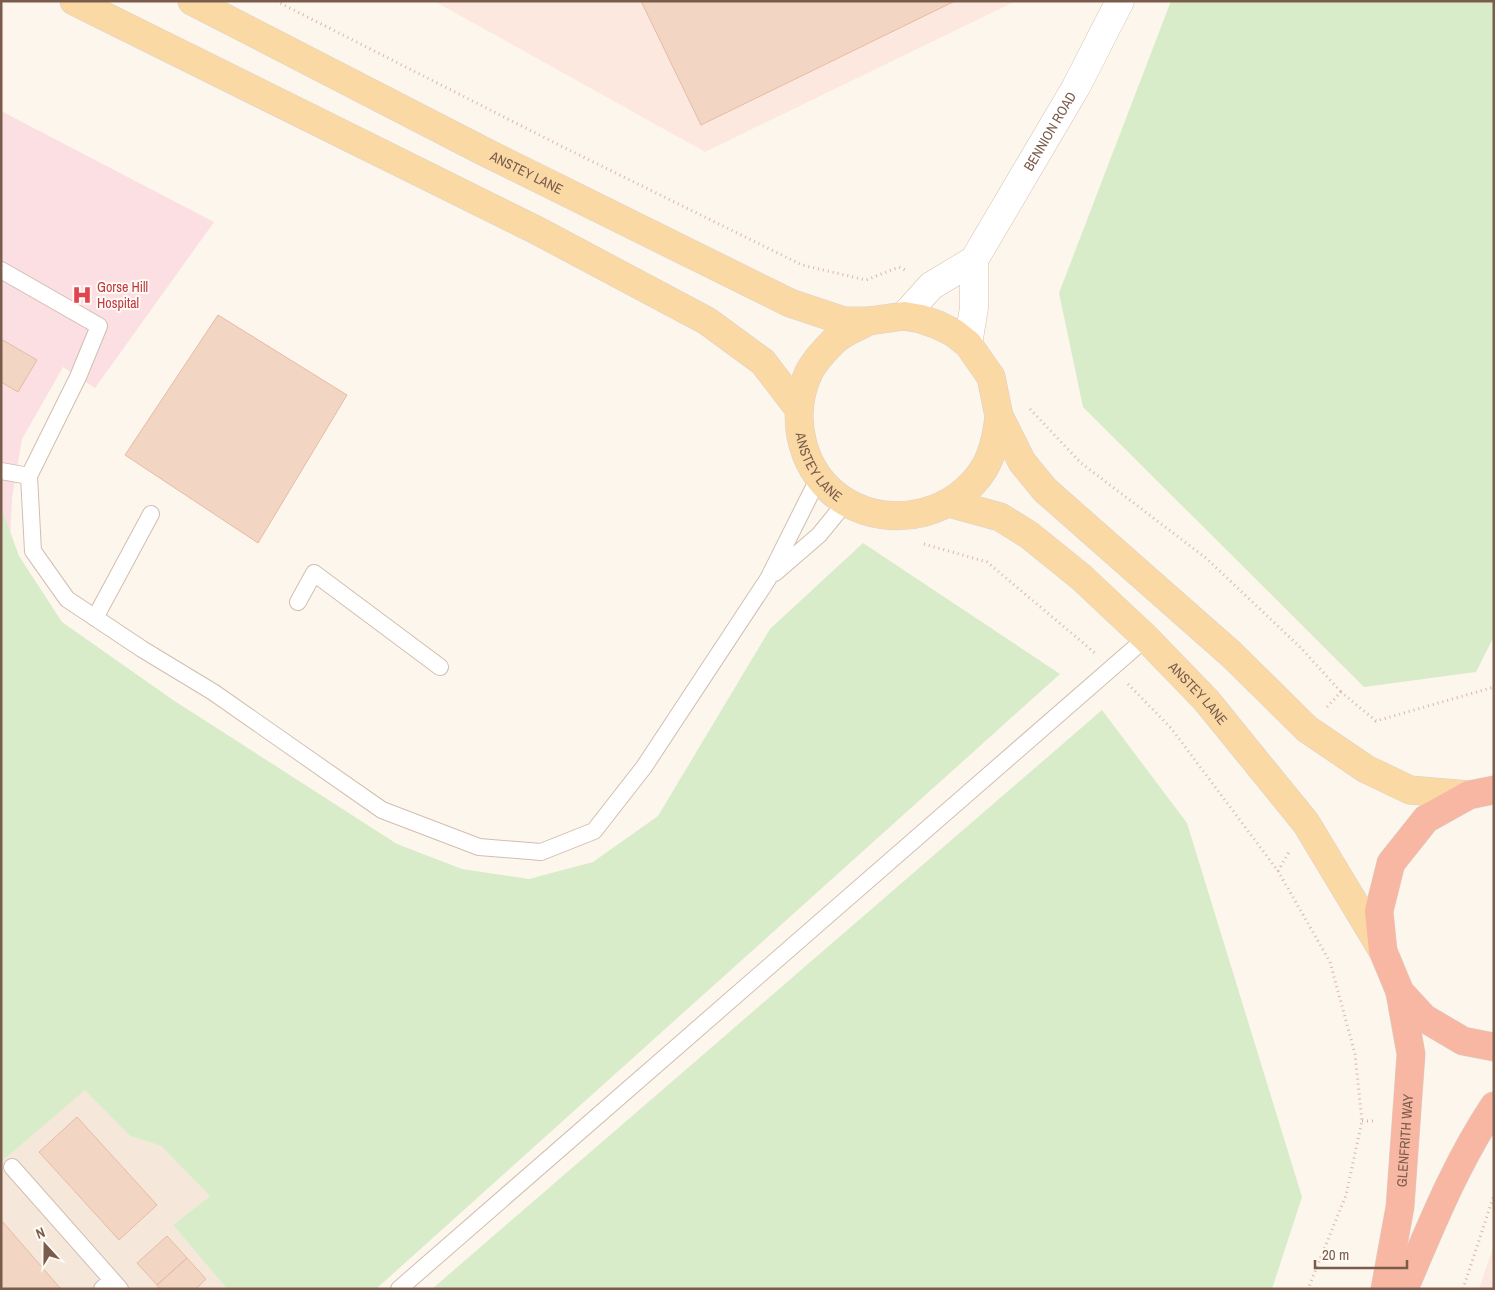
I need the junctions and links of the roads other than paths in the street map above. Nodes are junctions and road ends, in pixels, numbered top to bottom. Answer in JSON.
{"nodes":[{"id":1,"x":74,"y":1,"type":"edge"},
{"id":2,"x":192,"y":1,"type":"edge"},
{"id":3,"x":1120,"y":1,"type":"edge"},
{"id":4,"x":974,"y":260,"type":"junction"},
{"id":5,"x":1,"y":270,"type":"edge"},
{"id":6,"x":904,"y":316,"type":"junction"},
{"id":7,"x":869,"y":321,"type":"junction"},
{"id":8,"x":968,"y":344,"type":"junction"},
{"id":9,"x":798,"y":409,"type":"junction"},
{"id":10,"x":999,"y":416,"type":"junction"},
{"id":11,"x":1,"y":471,"type":"edge"},
{"id":12,"x":29,"y":476,"type":"junction"},
{"id":13,"x":819,"y":478,"type":"junction"},
{"id":14,"x":846,"y":502,"type":"junction"},
{"id":15,"x":948,"y":503,"type":"junction"},
{"id":16,"x":151,"y":514,"type":"dead end"},
{"id":17,"x":768,"y":578,"type":"junction"},
{"id":18,"x":298,"y":602,"type":"dead end"},
{"id":19,"x":95,"y":618,"type":"junction"},
{"id":20,"x":1146,"y":638,"type":"junction"},
{"id":21,"x":440,"y":668,"type":"dead end"},
{"id":22,"x":1482,"y":793,"type":"edge"},
{"id":23,"x":1383,"y":951,"type":"junction"},
{"id":24,"x":1400,"y":992,"type":"junction"},
{"id":25,"x":1494,"y":1047,"type":"edge"},
{"id":26,"x":1494,"y":1106,"type":"edge"},
{"id":27,"x":12,"y":1167,"type":"dead end"},
{"id":28,"x":111,"y":1286,"type":"edge"},
{"id":29,"x":399,"y":1289,"type":"edge"},
{"id":30,"x":1385,"y":1289,"type":"edge"},
{"id":31,"x":1404,"y":1289,"type":"edge"}],
"edges":[{"from":1,"to":9,"type":"main road"},
{"from":2,"to":7,"type":"main road","name":"ANSTEY LANE"},
{"from":3,"to":4,"type":"street","name":"BENNION ROAD"},
{"from":4,"to":6,"type":"street","name":"BENNION ROAD"},
{"from":4,"to":8,"type":"street"},
{"from":5,"to":12,"type":"lane"},
{"from":6,"to":7,"type":"main road","name":"ANSTEY LANE"},
{"from":6,"to":8,"type":"main road","name":"ANSTEY LANE"},
{"from":7,"to":9,"type":"main road","name":"ANSTEY LANE"},
{"from":8,"to":10,"type":"main road","name":"ANSTEY LANE"},
{"from":9,"to":13,"type":"main road","name":"ANSTEY LANE"},
{"from":10,"to":15,"type":"main road","name":"ANSTEY LANE"},
{"from":10,"to":22,"type":"main road","name":"ANSTEY LANE"},
{"from":11,"to":12,"type":"lane"},
{"from":12,"to":19,"type":"lane"},
{"from":13,"to":14,"type":"main road","name":"ANSTEY LANE"},
{"from":13,"to":17,"type":"lane"},
{"from":14,"to":15,"type":"main road","name":"ANSTEY LANE"},
{"from":14,"to":17,"type":"lane"},
{"from":15,"to":20,"type":"main road","name":"ANSTEY LANE"},
{"from":16,"to":19,"type":"lane"},
{"from":17,"to":19,"type":"lane"},
{"from":18,"to":21,"type":"lane"},
{"from":20,"to":23,"type":"main road","name":"ANSTEY LANE"},
{"from":20,"to":29,"type":"lane"},
{"from":22,"to":23,"type":"highway"},
{"from":23,"to":24,"type":"highway"},
{"from":24,"to":25,"type":"highway"},
{"from":24,"to":30,"type":"highway","name":"GLENFRITH WAY"},
{"from":26,"to":31,"type":"highway"},
{"from":27,"to":28,"type":"lane"}]}
